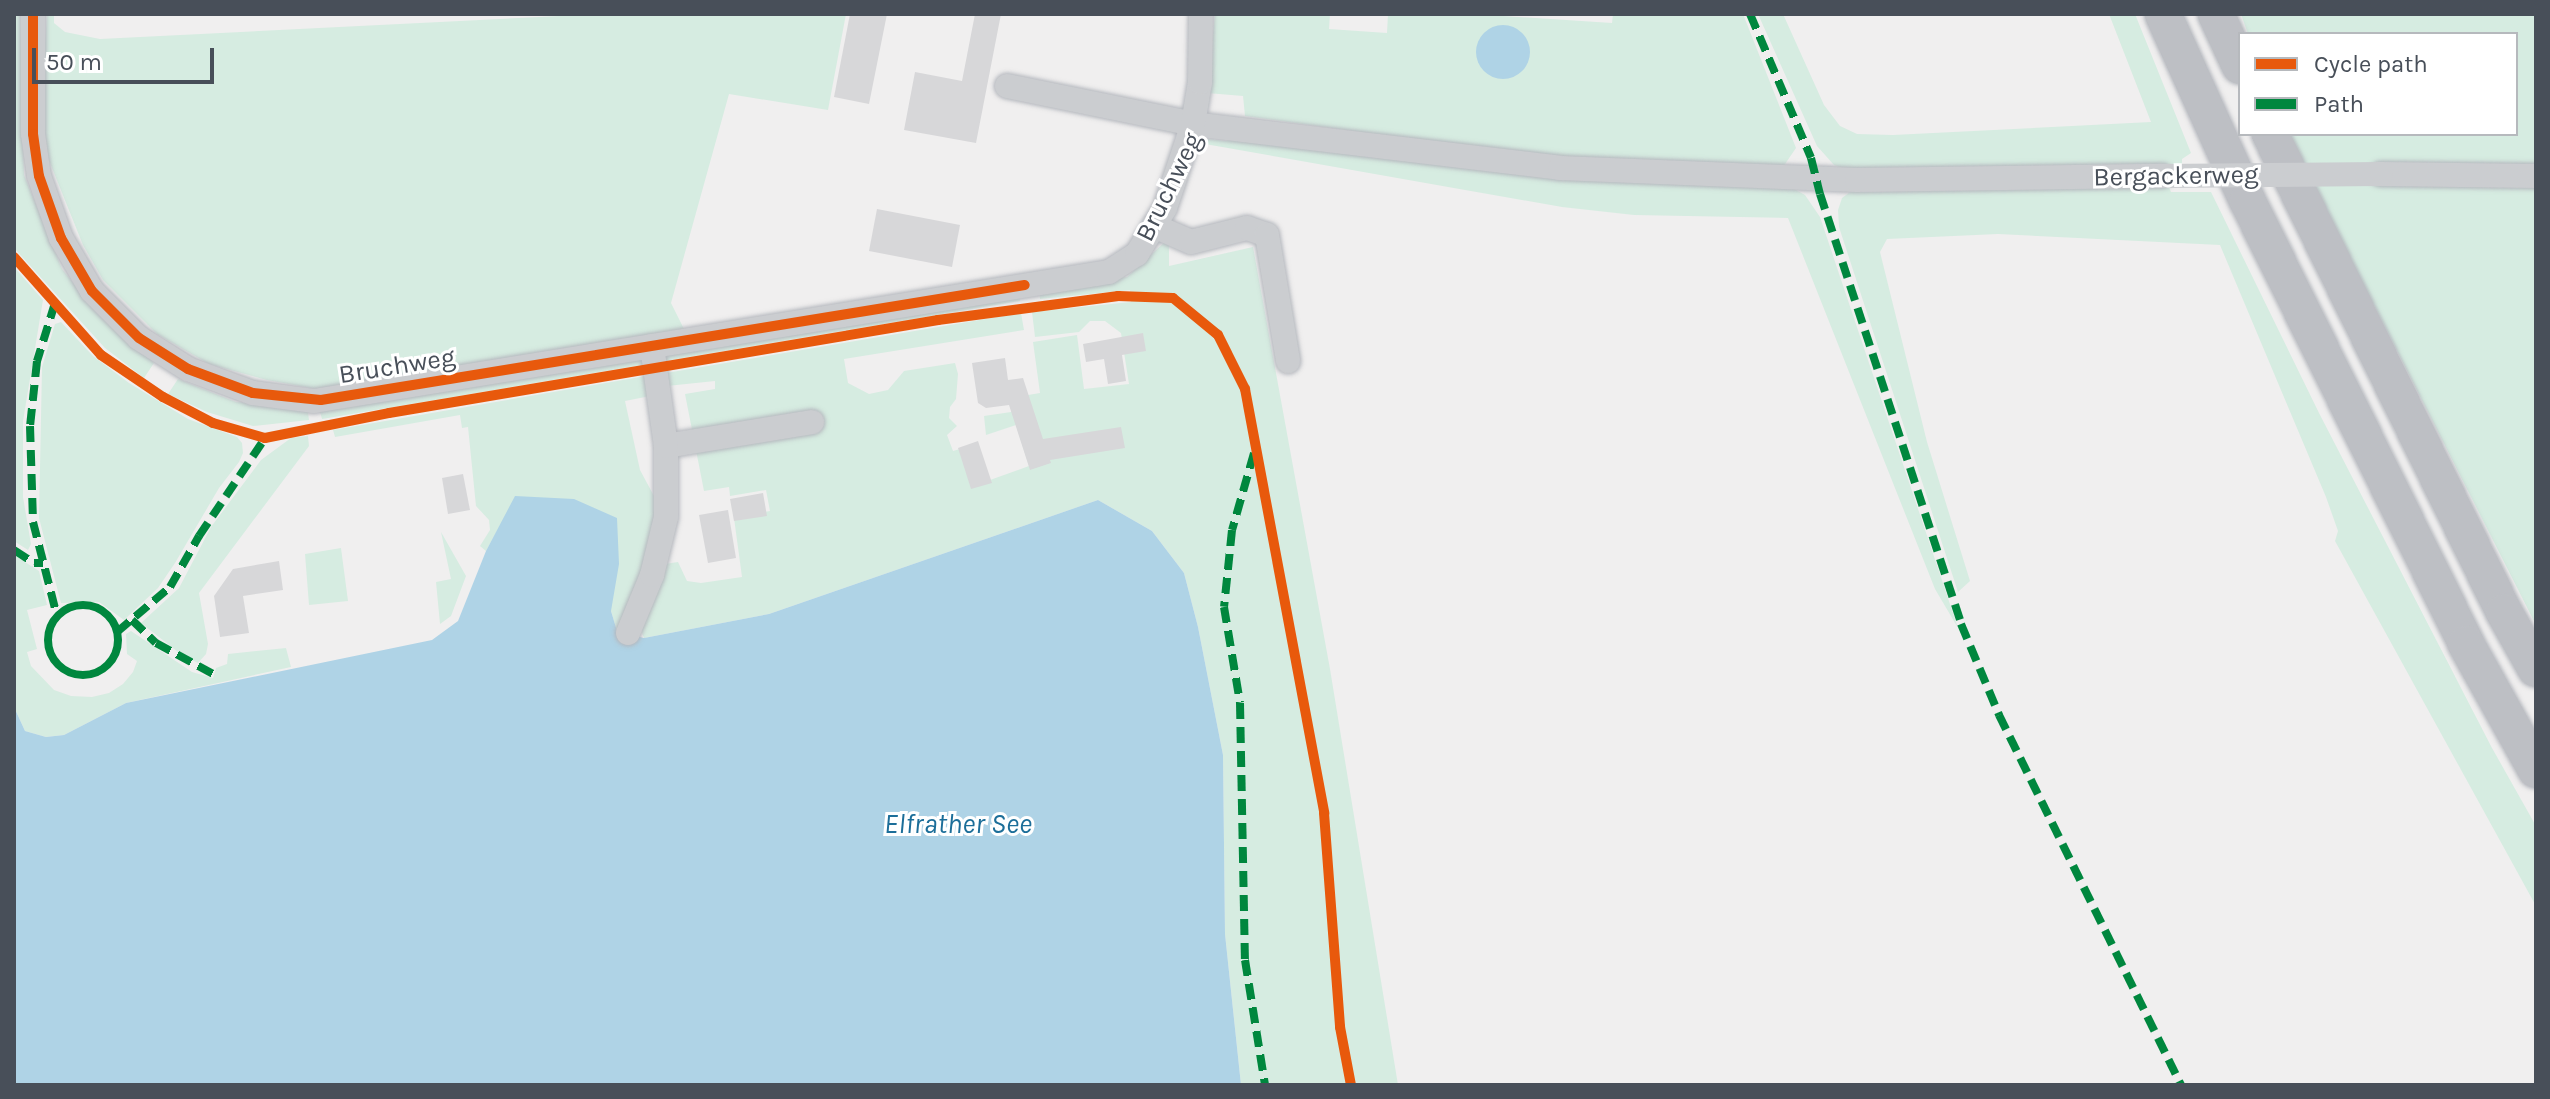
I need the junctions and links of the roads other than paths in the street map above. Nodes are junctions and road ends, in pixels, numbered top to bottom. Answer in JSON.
{"nodes":[{"id":1,"x":33,"y":14,"type":"edge"},
{"id":2,"x":1201,"y":14,"type":"edge"},
{"id":3,"x":2163,"y":14,"type":"edge"},
{"id":4,"x":2216,"y":14,"type":"edge"},
{"id":5,"x":2238,"y":62,"type":"edge"},
{"id":6,"x":1007,"y":86,"type":"dead end"},
{"id":7,"x":1193,"y":124,"type":"junction"},
{"id":8,"x":2271,"y":136,"type":"edge"},
{"id":9,"x":2536,"y":176,"type":"edge"},
{"id":10,"x":1817,"y":178,"type":"joint"},
{"id":11,"x":1154,"y":226,"type":"junction"},
{"id":12,"x":652,"y":346,"type":"junction"},
{"id":13,"x":1288,"y":361,"type":"dead end"},
{"id":14,"x":812,"y":422,"type":"dead end"},
{"id":15,"x":666,"y":446,"type":"junction"},
{"id":16,"x":628,"y":633,"type":"dead end"},
{"id":17,"x":2536,"y":669,"type":"edge"},
{"id":18,"x":2536,"y":770,"type":"edge"}],
"edges":[{"from":1,"to":12,"type":"street","name":"Bruchweg"},
{"from":2,"to":7,"type":"street"},
{"from":3,"to":18,"type":"highway"},
{"from":4,"to":5,"type":"highway"},
{"from":6,"to":7,"type":"street"},
{"from":7,"to":10,"type":"street","name":"Bruchweg"},
{"from":7,"to":11,"type":"street","name":"Bruchweg"},
{"from":8,"to":17,"type":"highway"},
{"from":9,"to":10,"type":"street","name":"Bergackerweg","bridge":true},
{"from":11,"to":12,"type":"street","name":"Bruchweg"},
{"from":11,"to":13,"type":"street"},
{"from":12,"to":15,"type":"street"},
{"from":14,"to":15,"type":"street"},
{"from":15,"to":16,"type":"street"}]}
